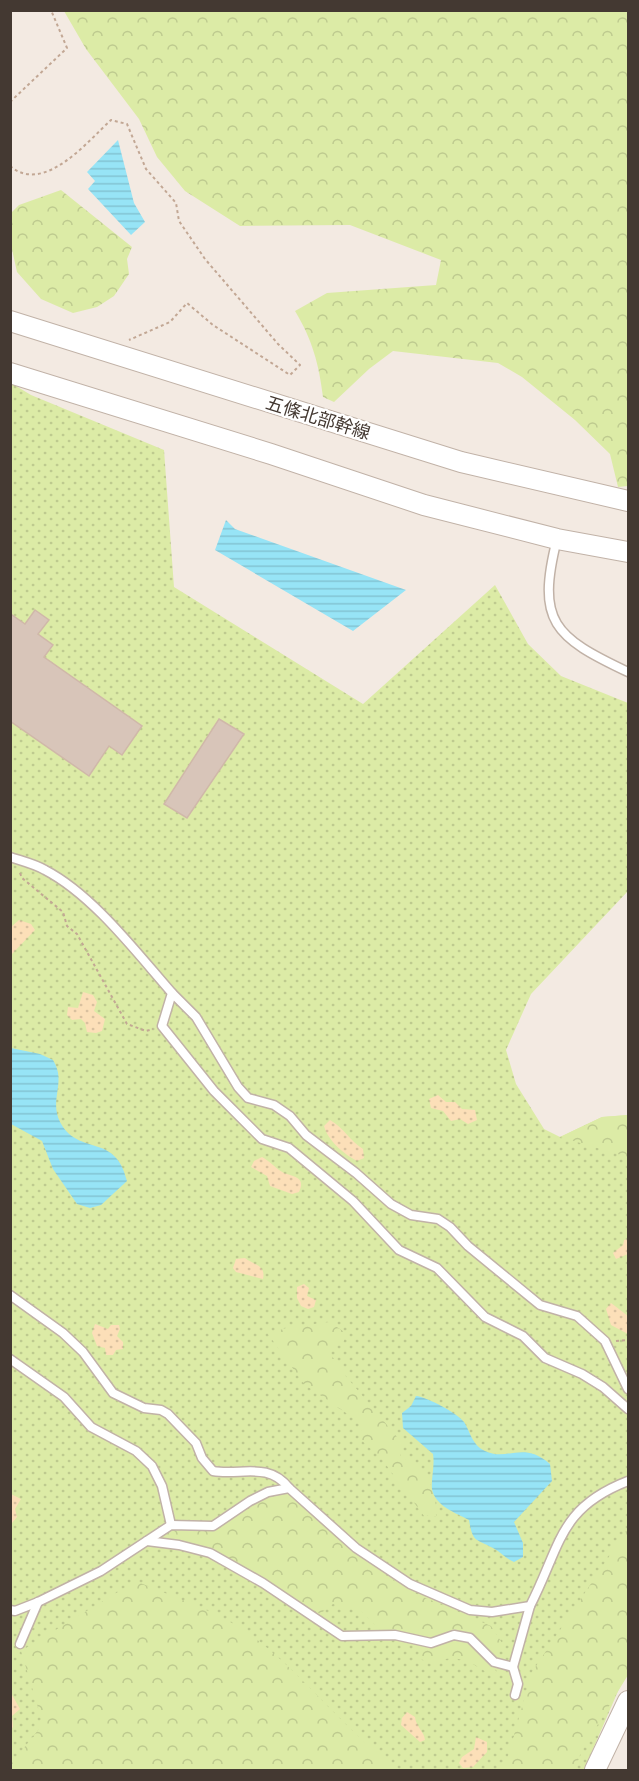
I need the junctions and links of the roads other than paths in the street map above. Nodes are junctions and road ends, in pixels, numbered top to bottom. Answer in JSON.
{"nodes":[{"id":1,"x":10,"y":321,"type":"edge"},
{"id":2,"x":10,"y":373,"type":"edge"},
{"id":3,"x":628,"y":501,"type":"edge"},
{"id":4,"x":557,"y":539,"type":"junction"},
{"id":5,"x":628,"y":552,"type":"edge"},
{"id":6,"x":628,"y":672,"type":"edge"},
{"id":7,"x":13,"y":858,"type":"edge"},
{"id":8,"x":172,"y":993,"type":"junction"},
{"id":9,"x":10,"y":1295,"type":"edge"},
{"id":10,"x":10,"y":1359,"type":"edge"},
{"id":11,"x":628,"y":1389,"type":"edge"},
{"id":12,"x":628,"y":1409,"type":"edge"},
{"id":13,"x":628,"y":1481,"type":"edge"},
{"id":14,"x":290,"y":1488,"type":"junction"},
{"id":15,"x":171,"y":1525,"type":"junction"},
{"id":16,"x":147,"y":1541,"type":"junction"},
{"id":17,"x":38,"y":1602,"type":"junction"},
{"id":18,"x":530,"y":1606,"type":"junction"},
{"id":19,"x":10,"y":1610,"type":"edge"},
{"id":20,"x":20,"y":1644,"type":"dead end"},
{"id":21,"x":513,"y":1667,"type":"junction"},
{"id":22,"x":515,"y":1695,"type":"dead end"},
{"id":23,"x":628,"y":1701,"type":"edge"},
{"id":24,"x":595,"y":1770,"type":"edge"}],
"edges":[{"from":1,"to":3,"type":"street","name":"五條北部幹線"},
{"from":2,"to":4,"type":"street"},
{"from":4,"to":5,"type":"street"},
{"from":4,"to":6,"type":"lane"},
{"from":7,"to":8,"type":"lane"},
{"from":8,"to":11,"type":"lane"},
{"from":8,"to":12,"type":"lane"},
{"from":9,"to":14,"type":"lane"},
{"from":10,"to":15,"type":"lane"},
{"from":13,"to":18,"type":"lane"},
{"from":14,"to":15,"type":"lane"},
{"from":14,"to":18,"type":"lane"},
{"from":15,"to":16,"type":"lane"},
{"from":16,"to":17,"type":"lane"},
{"from":16,"to":21,"type":"lane"},
{"from":17,"to":19,"type":"lane"},
{"from":17,"to":20,"type":"lane"},
{"from":18,"to":21,"type":"lane"},
{"from":21,"to":22,"type":"lane"},
{"from":23,"to":24,"type":"street"}]}
